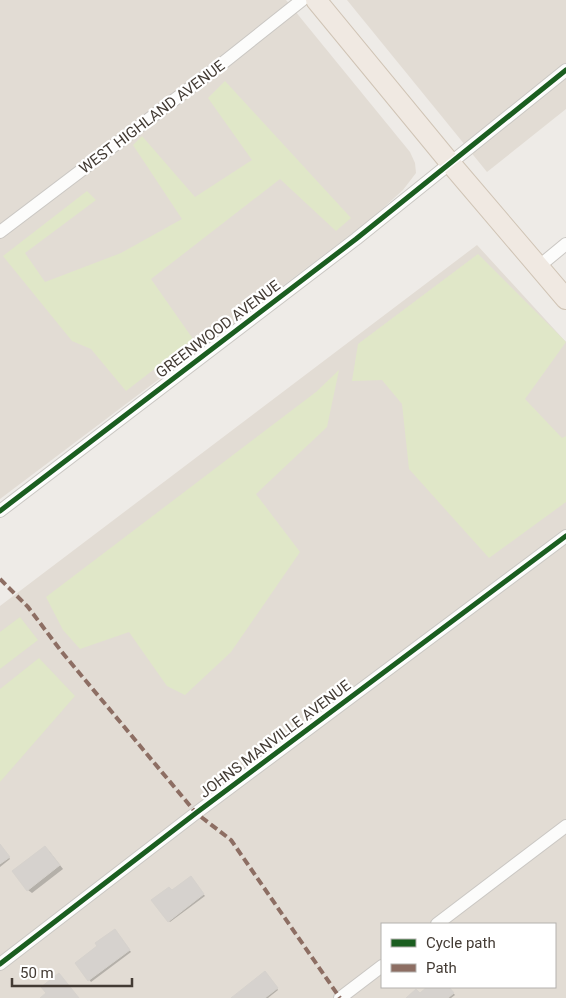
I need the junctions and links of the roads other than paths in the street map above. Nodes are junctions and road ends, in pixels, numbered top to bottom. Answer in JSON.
{"nodes":[{"id":1,"x":302,"y":0,"type":"edge"},
{"id":2,"x":316,"y":0,"type":"edge"},
{"id":3,"x":566,"y":70,"type":"edge"},
{"id":4,"x":450,"y":164,"type":"junction"},
{"id":5,"x":0,"y":232,"type":"edge"},
{"id":6,"x":566,"y":244,"type":"edge"},
{"id":7,"x":538,"y":267,"type":"junction"},
{"id":8,"x":566,"y":299,"type":"edge"},
{"id":9,"x":0,"y":511,"type":"edge"},
{"id":10,"x":566,"y":536,"type":"edge"},
{"id":11,"x":566,"y":826,"type":"edge"},
{"id":12,"x":438,"y":923,"type":"edge"},
{"id":13,"x":0,"y":964,"type":"edge"},
{"id":14,"x":381,"y":967,"type":"edge"},
{"id":15,"x":340,"y":998,"type":"edge"}],
"edges":[{"from":1,"to":5,"type":"street","name":"WEST HIGHLAND AVENUE"},
{"from":2,"to":4,"type":"main road"},
{"from":3,"to":4,"type":"street","name":"GREENWOOD AVENUE"},
{"from":4,"to":7,"type":"main road"},
{"from":4,"to":9,"type":"street","name":"GREENWOOD AVENUE"},
{"from":6,"to":7,"type":"street"},
{"from":7,"to":8,"type":"main road"},
{"from":10,"to":13,"type":"street","name":"JOHNS MANVILLE AVENUE"},
{"from":11,"to":12,"type":"street"},
{"from":14,"to":15,"type":"street"}]}
